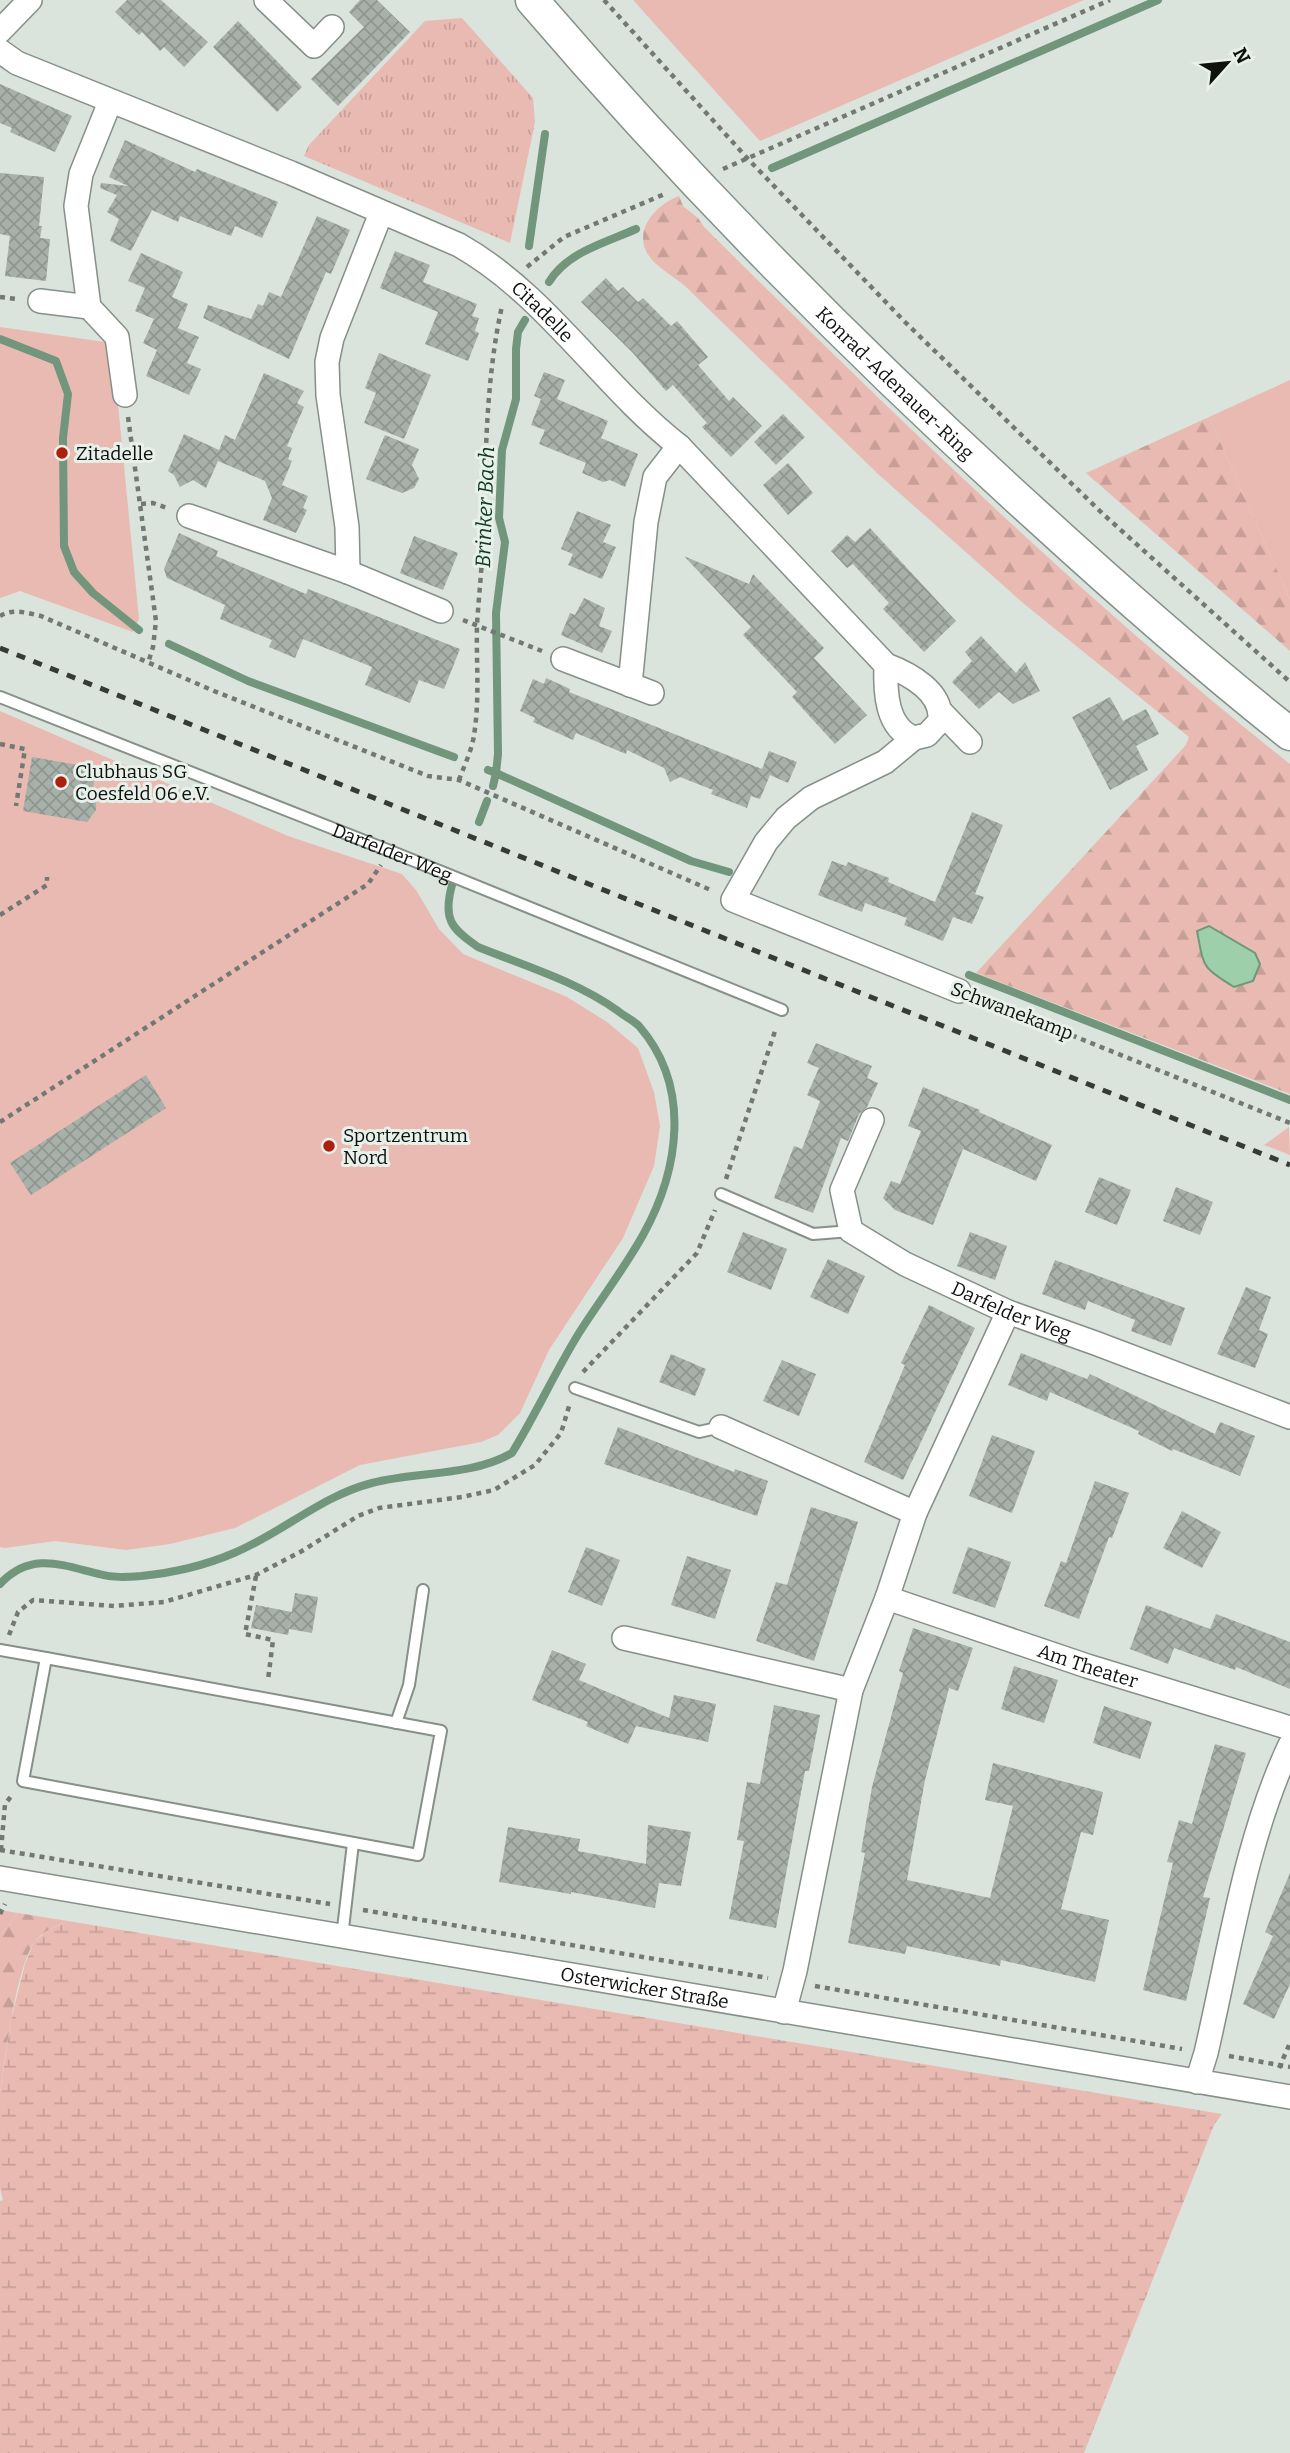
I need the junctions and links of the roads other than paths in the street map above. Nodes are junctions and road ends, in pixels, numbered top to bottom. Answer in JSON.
{"nodes":[{"id":1,"x":30,"y":0,"type":"edge"},
{"id":2,"x":266,"y":0,"type":"edge"},
{"id":3,"x":533,"y":0,"type":"edge"},
{"id":4,"x":332,"y":27,"type":"dead end"},
{"id":5,"x":0,"y":31,"type":"edge"},
{"id":6,"x":0,"y":51,"type":"edge"},
{"id":7,"x":110,"y":102,"type":"junction"},
{"id":8,"x":381,"y":213,"type":"junction"},
{"id":9,"x":40,"y":301,"type":"dead end"},
{"id":10,"x":89,"y":307,"type":"junction"},
{"id":11,"x":125,"y":395,"type":"road end"},
{"id":12,"x":679,"y":446,"type":"junction"},
{"id":13,"x":189,"y":516,"type":"dead end"},
{"id":14,"x":348,"y":572,"type":"junction"},
{"id":15,"x":441,"y":611,"type":"dead end"},
{"id":16,"x":563,"y":659,"type":"road end"},
{"id":17,"x":886,"y":665,"type":"junction"},
{"id":18,"x":0,"y":697,"type":"edge"},
{"id":19,"x":941,"y":712,"type":"junction"},
{"id":20,"x":1290,"y":734,"type":"edge"},
{"id":21,"x":914,"y":738,"type":"junction"},
{"id":22,"x":970,"y":742,"type":"dead end"},
{"id":23,"x":959,"y":991,"type":"road end"},
{"id":24,"x":782,"y":1010,"type":"road end"},
{"id":25,"x":872,"y":1119,"type":"dead end"},
{"id":26,"x":721,"y":1194,"type":"road end"},
{"id":27,"x":851,"y":1231,"type":"junction"},
{"id":28,"x":1008,"y":1312,"type":"junction"},
{"id":29,"x":575,"y":1388,"type":"road end"},
{"id":30,"x":1290,"y":1417,"type":"edge"},
{"id":31,"x":721,"y":1427,"type":"joint"},
{"id":32,"x":915,"y":1513,"type":"junction"},
{"id":33,"x":424,"y":1590,"type":"dead end"},
{"id":34,"x":887,"y":1598,"type":"junction"},
{"id":35,"x":624,"y":1638,"type":"dead end"},
{"id":36,"x":2,"y":1650,"type":"edge"},
{"id":37,"x":46,"y":1658,"type":"junction"},
{"id":38,"x":851,"y":1690,"type":"junction"},
{"id":39,"x":397,"y":1723,"type":"junction"},
{"id":40,"x":1290,"y":1728,"type":"edge"},
{"id":41,"x":1290,"y":1745,"type":"edge"},
{"id":42,"x":353,"y":1843,"type":"junction"},
{"id":43,"x":0,"y":1878,"type":"edge"},
{"id":44,"x":342,"y":1937,"type":"junction"},
{"id":45,"x":784,"y":2012,"type":"junction"},
{"id":46,"x":1197,"y":2082,"type":"junction"},
{"id":47,"x":1290,"y":2097,"type":"edge"}],
"edges":[{"from":1,"to":5,"type":"street"},
{"from":2,"to":4,"type":"street"},
{"from":3,"to":20,"type":"main road","name":"Konrad-Adenauer-Ring"},
{"from":6,"to":7,"type":"street","name":"Citadelle"},
{"from":7,"to":8,"type":"street","name":"Citadelle"},
{"from":7,"to":10,"type":"street"},
{"from":8,"to":12,"type":"street","name":"Citadelle"},
{"from":8,"to":14,"type":"street"},
{"from":9,"to":10,"type":"street"},
{"from":10,"to":11,"type":"street"},
{"from":12,"to":16,"type":"street"},
{"from":12,"to":17,"type":"street","name":"Citadelle"},
{"from":13,"to":14,"type":"street"},
{"from":14,"to":15,"type":"street"},
{"from":17,"to":19,"type":"street","name":"Citadelle"},
{"from":17,"to":21,"type":"street"},
{"from":18,"to":24,"type":"lane","name":"Darfelder Weg"},
{"from":19,"to":21,"type":"street"},
{"from":19,"to":22,"type":"street","name":"Citadelle"},
{"from":21,"to":23,"type":"street","name":"Schwanekamp"},
{"from":25,"to":27,"type":"street"},
{"from":26,"to":27,"type":"lane"},
{"from":27,"to":28,"type":"street","name":"Darfelder Weg"},
{"from":28,"to":30,"type":"street","name":"Darfelder Weg"},
{"from":28,"to":32,"type":"street"},
{"from":29,"to":31,"type":"lane"},
{"from":31,"to":32,"type":"street"},
{"from":32,"to":34,"type":"street"},
{"from":33,"to":39,"type":"lane"},
{"from":34,"to":38,"type":"street"},
{"from":34,"to":40,"type":"street","name":"Am Theater"},
{"from":35,"to":38,"type":"street"},
{"from":36,"to":37,"type":"lane"},
{"from":37,"to":39,"type":"lane"},
{"from":37,"to":42,"type":"lane"},
{"from":38,"to":45,"type":"street"},
{"from":39,"to":42,"type":"lane"},
{"from":41,"to":46,"type":"street"},
{"from":42,"to":44,"type":"lane"},
{"from":43,"to":44,"type":"street","name":"Osterwicker Straße"},
{"from":44,"to":45,"type":"street","name":"Osterwicker Straße"},
{"from":45,"to":46,"type":"street","name":"Osterwicker Straße"},
{"from":46,"to":47,"type":"street","name":"Osterwicker Straße"}]}
